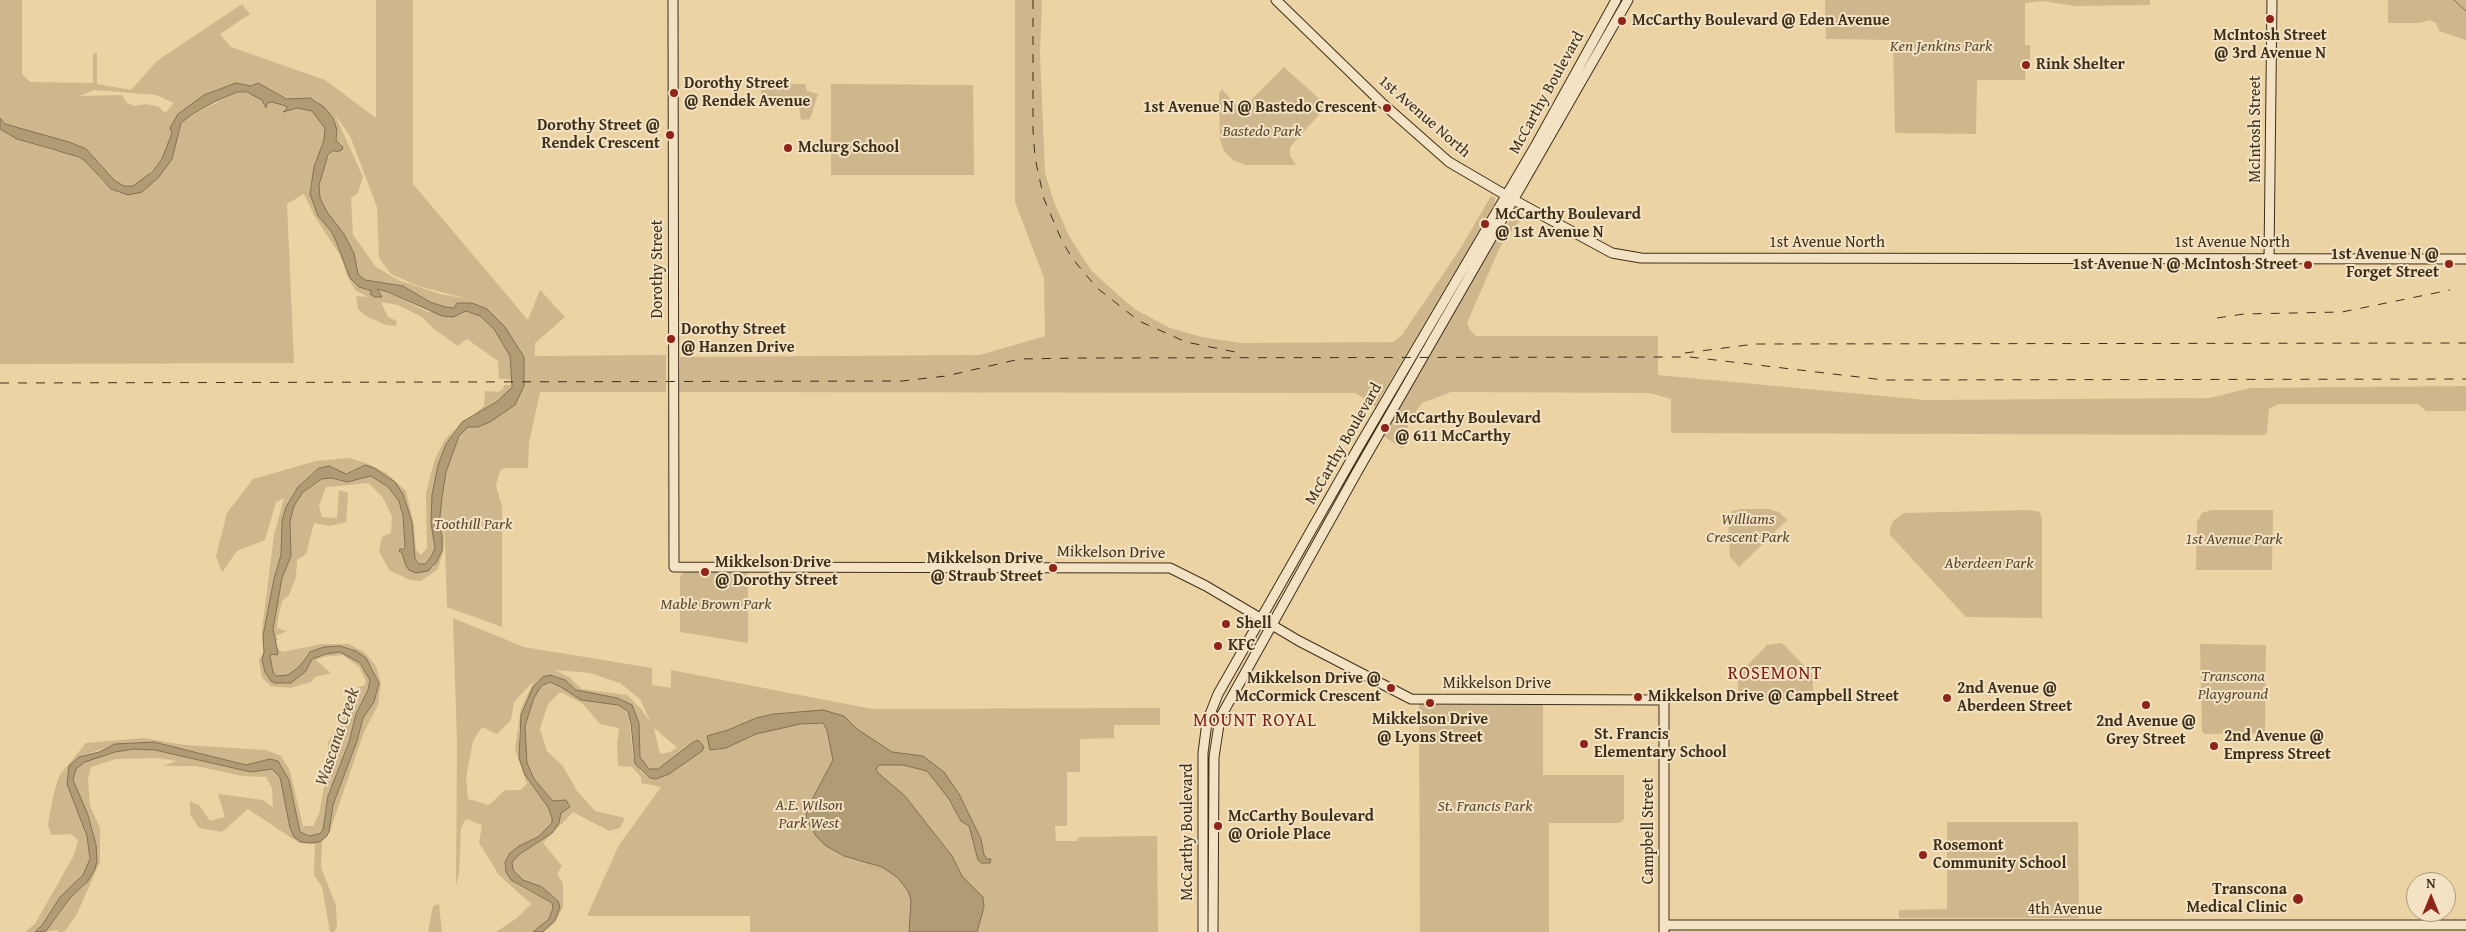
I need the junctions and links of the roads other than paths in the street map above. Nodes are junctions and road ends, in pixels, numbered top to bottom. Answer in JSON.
{"nodes":[{"id":1,"x":673,"y":0,"type":"edge"},
{"id":2,"x":1276,"y":0,"type":"edge"},
{"id":3,"x":1616,"y":0,"type":"edge"},
{"id":4,"x":1628,"y":0,"type":"edge"},
{"id":5,"x":2272,"y":0,"type":"edge"},
{"id":6,"x":1510,"y":198,"type":"junction"},
{"id":7,"x":2269,"y":258,"type":"junction"},
{"id":8,"x":2466,"y":258,"type":"edge"},
{"id":9,"x":674,"y":567,"type":"joint"},
{"id":10,"x":1262,"y":619,"type":"junction"},
{"id":11,"x":1271,"y":624,"type":"junction"},
{"id":12,"x":1664,"y":700,"type":"joint"},
{"id":13,"x":2466,"y":925,"type":"edge"},
{"id":14,"x":1664,"y":929,"type":"edge"},
{"id":15,"x":1203,"y":932,"type":"edge"},
{"id":16,"x":1213,"y":932,"type":"edge"}],
"edges":[{"from":1,"to":9,"type":"street","name":"Dorothy Street"},
{"from":2,"to":6,"type":"street","name":"1st Avenue North"},
{"from":3,"to":6,"type":"street","name":"McCarthy Boulevard"},
{"from":4,"to":6,"type":"street","name":"McCarthy Boulevard"},
{"from":5,"to":7,"type":"street","name":"McIntosh Street"},
{"from":6,"to":7,"type":"street","name":"1st Avenue North"},
{"from":6,"to":10,"type":"street","name":"McCarthy Boulevard"},
{"from":6,"to":11,"type":"street","name":"McCarthy Boulevard"},
{"from":7,"to":8,"type":"street","name":"1st Avenue North"},
{"from":9,"to":10,"type":"street","name":"Mikkelson Drive"},
{"from":10,"to":11,"type":"street","name":"Mikkelson Drive"},
{"from":10,"to":15,"type":"street","name":"McCarthy Boulevard"},
{"from":11,"to":12,"type":"street","name":"Mikkelson Drive"},
{"from":11,"to":16,"type":"street","name":"McCarthy Boulevard"},
{"from":12,"to":14,"type":"street","name":"Campbell Street"},
{"from":13,"to":14,"type":"street","name":"4th Avenue"}]}
